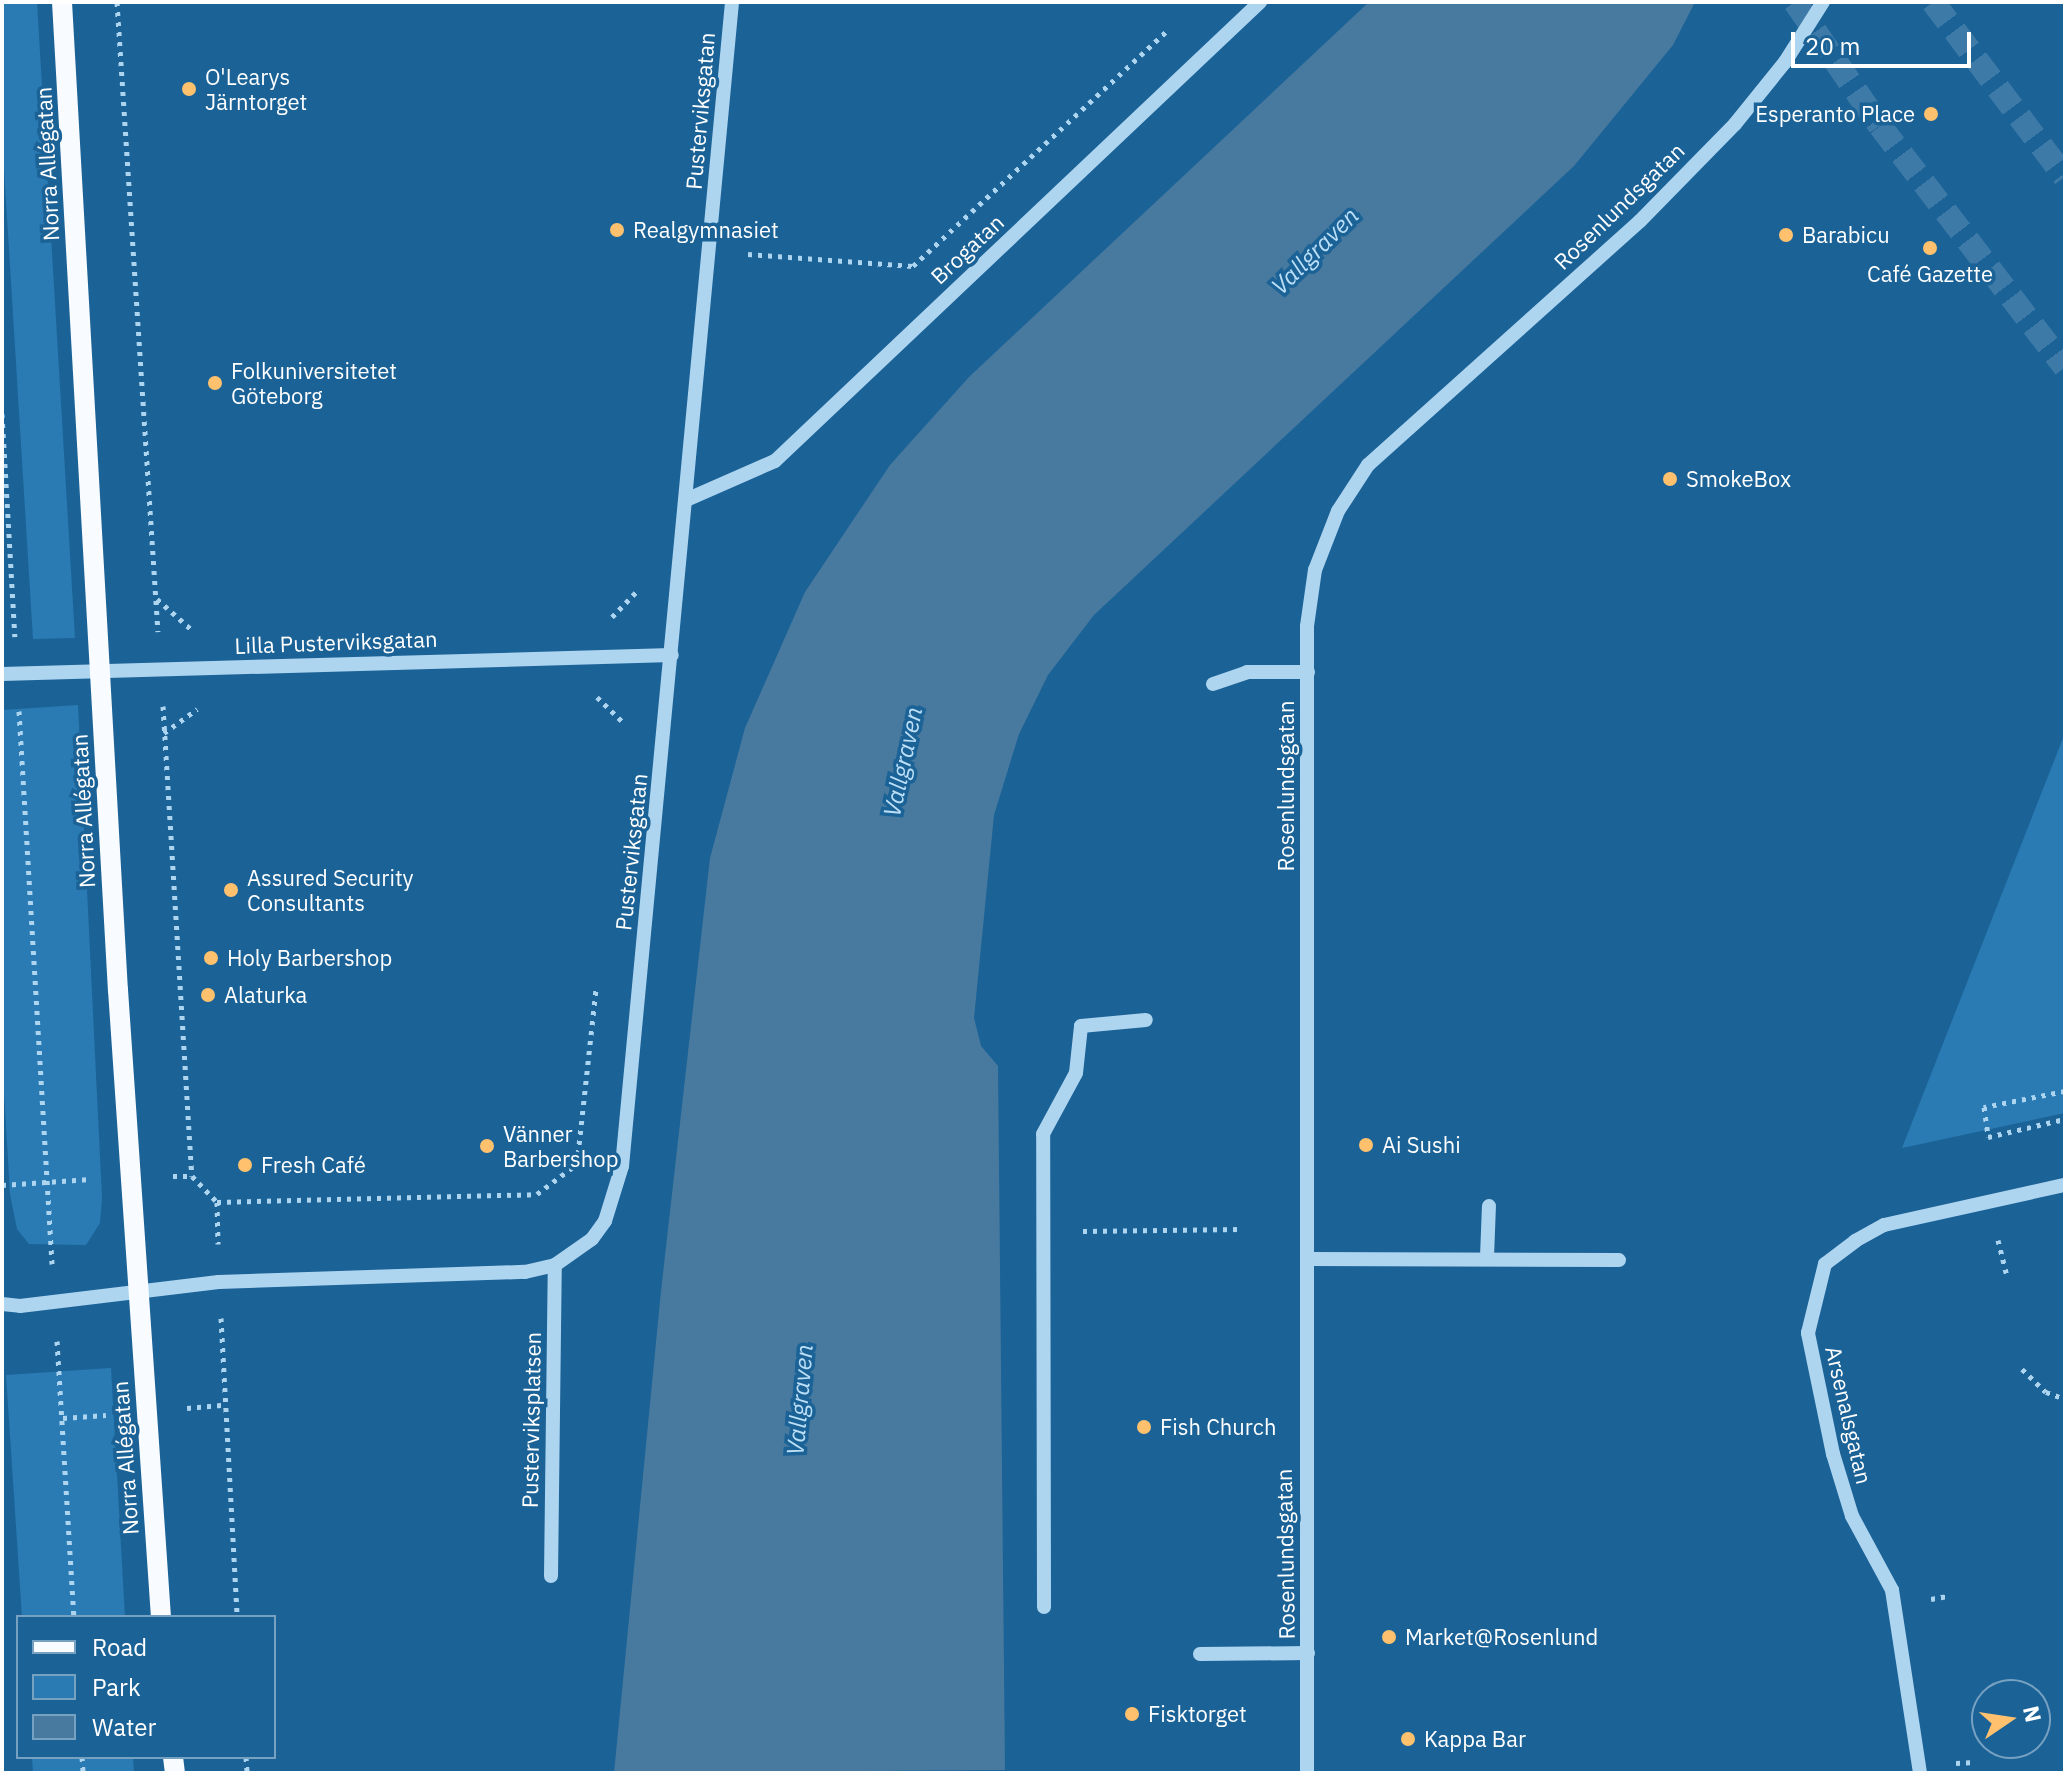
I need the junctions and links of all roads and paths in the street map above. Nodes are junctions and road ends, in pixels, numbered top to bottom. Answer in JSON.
{"nodes":[{"id":1,"x":62,"y":2,"type":"edge"},
{"id":2,"x":117,"y":2,"type":"edge"},
{"id":3,"x":732,"y":2,"type":"edge"},
{"id":4,"x":1260,"y":2,"type":"edge"},
{"id":5,"x":1823,"y":2,"type":"edge"},
{"id":6,"x":1175,"y":23,"type":"dead end"},
{"id":7,"x":735,"y":253,"type":"dead end"},
{"id":8,"x":2,"y":414,"type":"edge"},
{"id":9,"x":686,"y":500,"type":"junction"},
{"id":10,"x":637,"y":576,"type":"dead end"},
{"id":11,"x":156,"y":598,"type":"junction"},
{"id":12,"x":604,"y":626,"type":"dead end"},
{"id":13,"x":194,"y":632,"type":"dead end"},
{"id":14,"x":672,"y":655,"type":"junction"},
{"id":15,"x":161,"y":669,"type":"junction"},
{"id":16,"x":100,"y":671,"type":"junction"},
{"id":17,"x":1308,"y":672,"type":"junction"},
{"id":18,"x":10,"y":673,"type":"edge"},
{"id":19,"x":1213,"y":684,"type":"dead end"},
{"id":20,"x":590,"y":689,"type":"dead end"},
{"id":21,"x":208,"y":701,"type":"dead end"},
{"id":22,"x":164,"y":733,"type":"junction"},
{"id":23,"x":622,"y":739,"type":"dead end"},
{"id":24,"x":597,"y":975,"type":"dead end"},
{"id":25,"x":1146,"y":1020,"type":"dead end"},
{"id":26,"x":2065,"y":1091,"type":"edge"},
{"id":27,"x":2065,"y":1119,"type":"edge"},
{"id":28,"x":192,"y":1176,"type":"dead end"},
{"id":29,"x":2065,"y":1185,"type":"edge"},
{"id":30,"x":1489,"y":1206,"type":"dead end"},
{"id":31,"x":1242,"y":1229,"type":"dead end"},
{"id":32,"x":1043,"y":1232,"type":"junction"},
{"id":33,"x":1487,"y":1257,"type":"junction"},
{"id":34,"x":1308,"y":1259,"type":"junction"},
{"id":35,"x":1619,"y":1260,"type":"dead end"},
{"id":36,"x":555,"y":1265,"type":"junction"},
{"id":37,"x":219,"y":1282,"type":"junction"},
{"id":38,"x":139,"y":1290,"type":"junction"},
{"id":39,"x":54,"y":1302,"type":"junction"},
{"id":40,"x":2,"y":1304,"type":"edge"},
{"id":41,"x":2022,"y":1369,"type":"dead end"},
{"id":42,"x":2065,"y":1399,"type":"edge"},
{"id":43,"x":551,"y":1576,"type":"dead end"},
{"id":44,"x":1044,"y":1607,"type":"dead end"},
{"id":45,"x":74,"y":1615,"type":"edge"},
{"id":46,"x":161,"y":1615,"type":"edge"},
{"id":47,"x":237,"y":1615,"type":"edge"},
{"id":48,"x":1308,"y":1653,"type":"junction"},
{"id":49,"x":1200,"y":1654,"type":"dead end"},
{"id":50,"x":1307,"y":1773,"type":"edge"},
{"id":51,"x":1920,"y":1773,"type":"edge"}],
"edges":[{"from":1,"to":16,"type":"main road","name":"Norra Allégatan"},
{"from":2,"to":11,"type":"path"},
{"from":3,"to":9,"type":"street","name":"Pusterviksgatan"},
{"from":4,"to":9,"type":"street","name":"Brogatan"},
{"from":5,"to":17,"type":"street","name":"Rosenlundsgatan"},
{"from":6,"to":7,"type":"path"},
{"from":8,"to":18,"type":"path"},
{"from":9,"to":14,"type":"street","name":"Pusterviksgatan"},
{"from":10,"to":12,"type":"path"},
{"from":11,"to":13,"type":"path"},
{"from":11,"to":15,"type":"path"},
{"from":14,"to":15,"type":"street","name":"Lilla Pusterviksgatan"},
{"from":14,"to":36,"type":"street","name":"Pusterviksgatan"},
{"from":15,"to":16,"type":"street","name":"Lilla Pusterviksgatan"},
{"from":15,"to":22,"type":"path"},
{"from":16,"to":18,"type":"street","name":"Lilla Pusterviksgatan"},
{"from":16,"to":38,"type":"main road","name":"Norra Allégatan"},
{"from":17,"to":19,"type":"street"},
{"from":17,"to":34,"type":"street","name":"Rosenlundsgatan"},
{"from":18,"to":39,"type":"path"},
{"from":20,"to":23,"type":"path"},
{"from":21,"to":22,"type":"path"},
{"from":22,"to":28,"type":"path"},
{"from":24,"to":37,"type":"path"},
{"from":25,"to":32,"type":"street"},
{"from":26,"to":27,"type":"path"},
{"from":29,"to":51,"type":"street","name":"Arsenalsgatan"},
{"from":30,"to":33,"type":"street"},
{"from":31,"to":32,"type":"path"},
{"from":32,"to":44,"type":"street"},
{"from":33,"to":34,"type":"street"},
{"from":33,"to":35,"type":"street"},
{"from":34,"to":48,"type":"street","name":"Rosenlundsgatan"},
{"from":36,"to":37,"type":"street","name":"Pusterviksgatan"},
{"from":36,"to":43,"type":"street","name":"Pusterviksplatsen"},
{"from":37,"to":38,"type":"street","name":"Pusterviksgatan"},
{"from":37,"to":47,"type":"path"},
{"from":38,"to":39,"type":"street"},
{"from":38,"to":46,"type":"main road","name":"Norra Allégatan"},
{"from":39,"to":40,"type":"street"},
{"from":39,"to":45,"type":"path"},
{"from":41,"to":42,"type":"path"},
{"from":48,"to":49,"type":"street"},
{"from":48,"to":50,"type":"street","name":"Rosenlundsgatan"}]}
